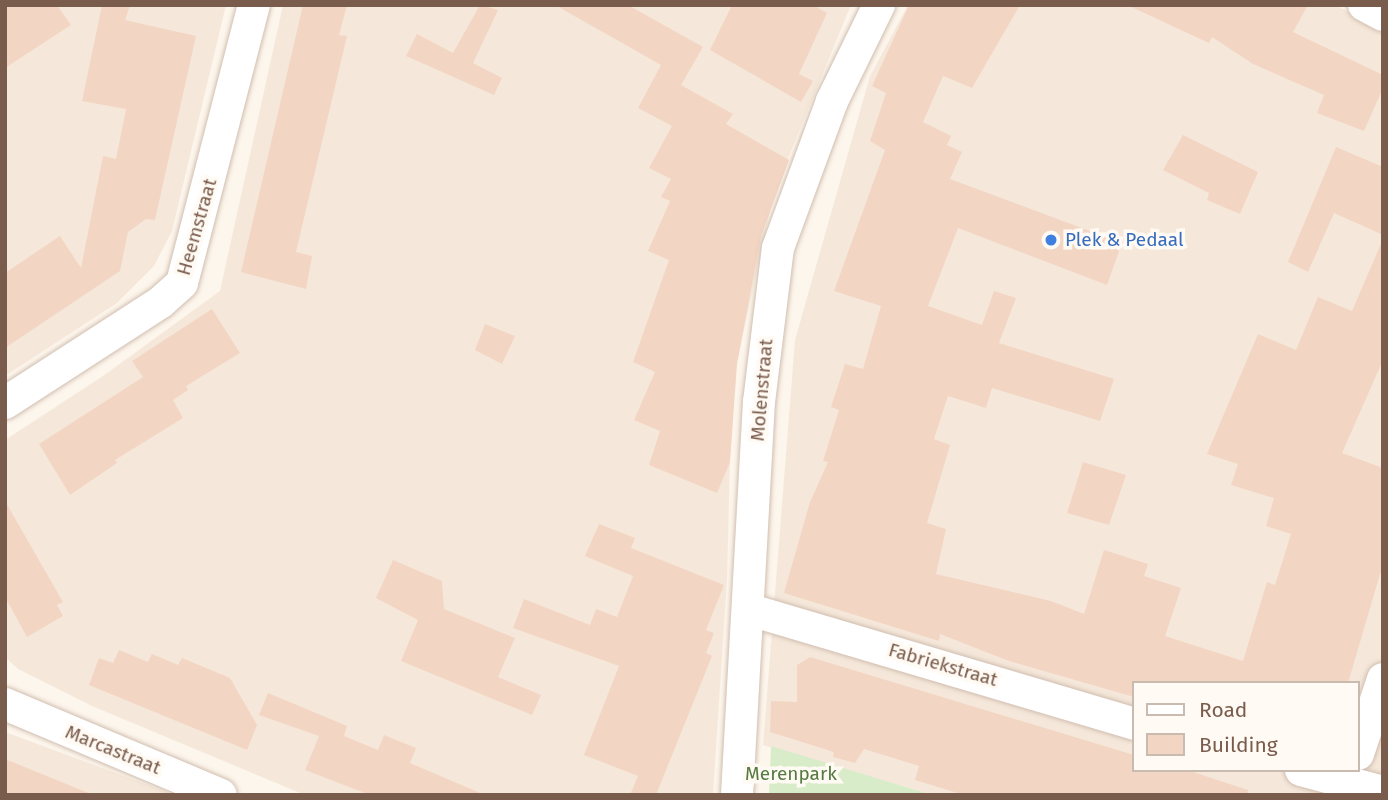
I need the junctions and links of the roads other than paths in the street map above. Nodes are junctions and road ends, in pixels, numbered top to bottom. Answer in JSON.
{"nodes":[{"id":1,"x":254,"y":5,"type":"edge"},
{"id":2,"x":879,"y":5,"type":"edge"},
{"id":3,"x":1364,"y":5,"type":"edge"},
{"id":4,"x":1383,"y":15,"type":"edge"},
{"id":5,"x":5,"y":403,"type":"edge"},
{"id":6,"x":750,"y":610,"type":"junction"},
{"id":7,"x":1383,"y":679,"type":"edge"},
{"id":8,"x":5,"y":704,"type":"edge"},
{"id":9,"x":1132,"y":723,"type":"edge"},
{"id":10,"x":1360,"y":748,"type":"edge"},
{"id":11,"x":1357,"y":772,"type":"edge"},
{"id":12,"x":1383,"y":792,"type":"edge"},
{"id":13,"x":222,"y":795,"type":"edge"},
{"id":14,"x":737,"y":795,"type":"edge"}],
"edges":[{"from":1,"to":5,"type":"street","name":"Heemstraat"},
{"from":2,"to":6,"type":"street","name":"Molenstraat"},
{"from":3,"to":4,"type":"street"},
{"from":6,"to":9,"type":"street","name":"Fabriekstraat"},
{"from":6,"to":14,"type":"street","name":"Molenstraat"},
{"from":7,"to":10,"type":"street"},
{"from":8,"to":13,"type":"street","name":"Marcastraat"},
{"from":11,"to":12,"type":"street"}]}
